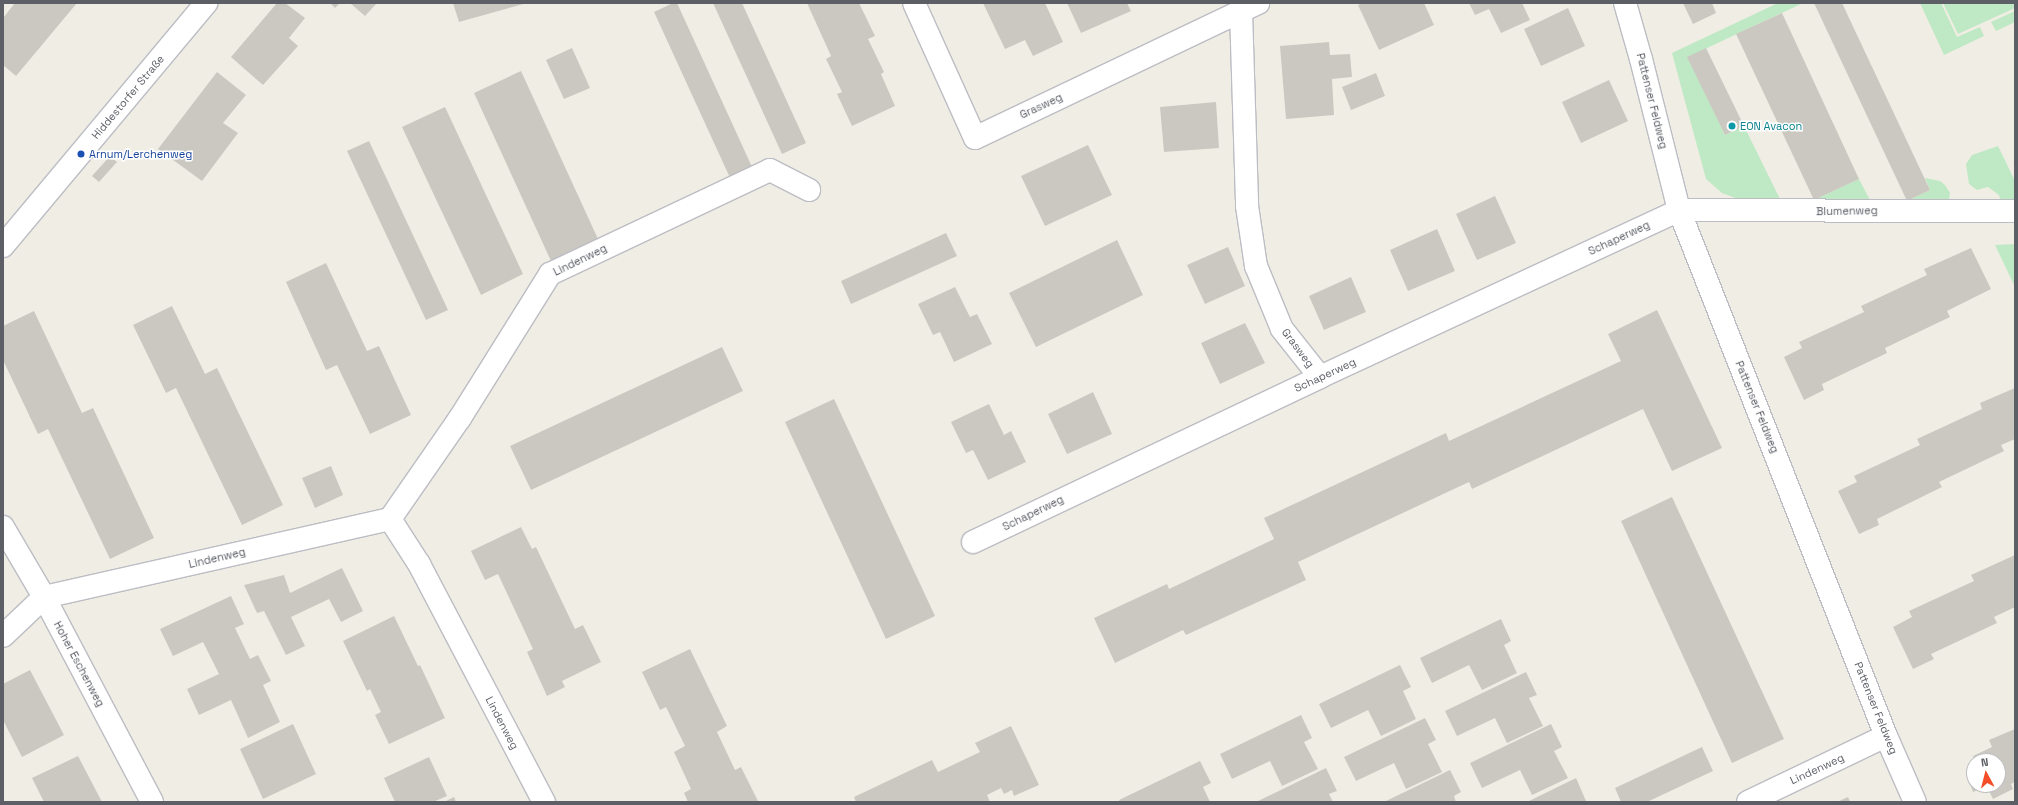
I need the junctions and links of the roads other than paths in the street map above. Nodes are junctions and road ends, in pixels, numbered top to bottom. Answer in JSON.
{"nodes":[{"id":1,"x":206,"y":3,"type":"edge"},
{"id":2,"x":914,"y":3,"type":"edge"},
{"id":3,"x":1625,"y":3,"type":"edge"},
{"id":4,"x":1250,"y":7,"type":"edge"},
{"id":5,"x":809,"y":190,"type":"dead end"},
{"id":6,"x":1679,"y":210,"type":"junction"},
{"id":7,"x":2015,"y":211,"type":"edge"},
{"id":8,"x":3,"y":246,"type":"edge"},
{"id":9,"x":1320,"y":377,"type":"junction"},
{"id":10,"x":390,"y":519,"type":"junction"},
{"id":11,"x":3,"y":527,"type":"edge"},
{"id":12,"x":973,"y":542,"type":"dead end"},
{"id":13,"x":44,"y":597,"type":"junction"},
{"id":14,"x":3,"y":636,"type":"edge"},
{"id":15,"x":1886,"y":736,"type":"junction"},
{"id":16,"x":152,"y":802,"type":"edge"},
{"id":17,"x":544,"y":802,"type":"edge"},
{"id":18,"x":1748,"y":802,"type":"edge"},
{"id":19,"x":1915,"y":802,"type":"edge"}],
"edges":[{"from":1,"to":8,"type":"street","name":"Hiddestorfer Straße"},
{"from":2,"to":4,"type":"street","name":"Grasweg"},
{"from":3,"to":6,"type":"street","name":"Pattenser Feldweg"},
{"from":4,"to":9,"type":"street","name":"Grasweg"},
{"from":5,"to":10,"type":"street","name":"Lindenweg"},
{"from":6,"to":7,"type":"street","name":"Blumenweg"},
{"from":6,"to":9,"type":"street","name":"Schaperweg"},
{"from":6,"to":15,"type":"street","name":"Pattenser Feldweg"},
{"from":9,"to":12,"type":"street","name":"Schaperweg"},
{"from":10,"to":13,"type":"street","name":"Lindenweg"},
{"from":10,"to":17,"type":"street","name":"Lindenweg"},
{"from":11,"to":13,"type":"street","name":"Hoher Eschenweg"},
{"from":13,"to":14,"type":"street"},
{"from":13,"to":16,"type":"street","name":"Hoher Eschenweg"},
{"from":15,"to":18,"type":"street","name":"Lindenweg"},
{"from":15,"to":19,"type":"street","name":"Pattenser Feldweg"}]}
